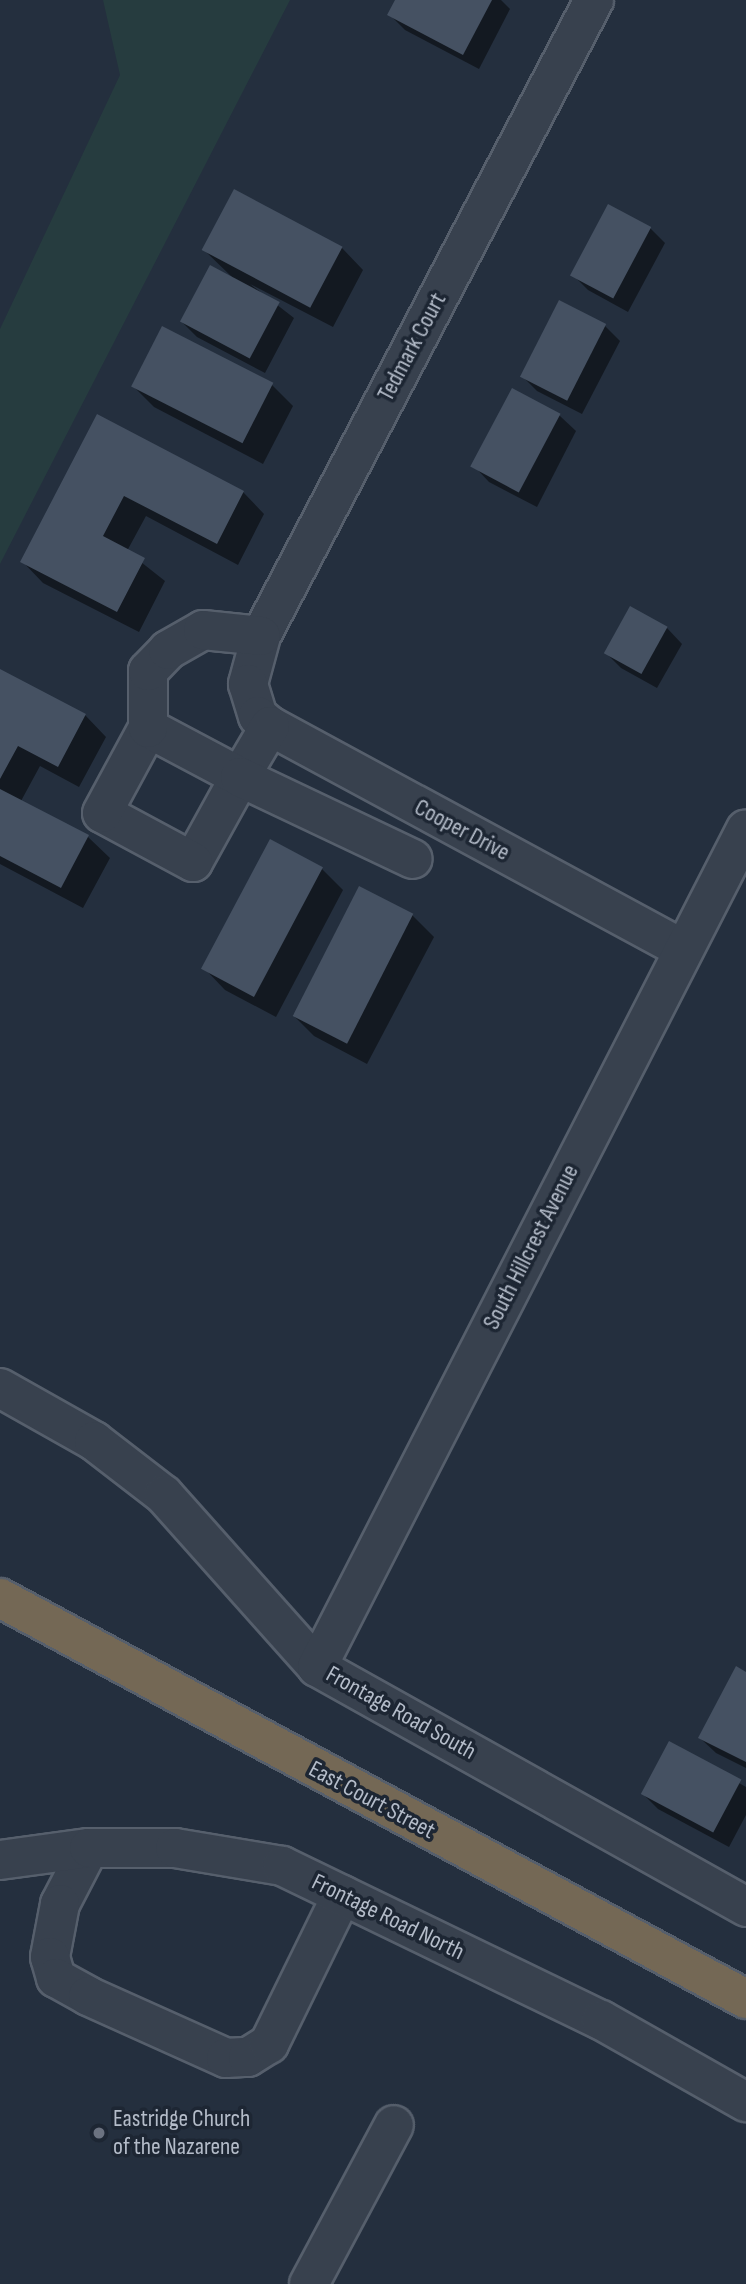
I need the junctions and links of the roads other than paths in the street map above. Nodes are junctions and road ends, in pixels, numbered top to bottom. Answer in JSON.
{"nodes":[{"id":1,"x":594,"y":0,"type":"edge"},
{"id":2,"x":261,"y":636,"type":"junction"},
{"id":3,"x":261,"y":713,"type":"junction"},
{"id":4,"x":148,"y":728,"type":"junction"},
{"id":5,"x":240,"y":777,"type":"junction"},
{"id":6,"x":746,"y":829,"type":"edge"},
{"id":7,"x":413,"y":859,"type":"dead end"},
{"id":8,"x":683,"y":949,"type":"junction"},
{"id":9,"x":0,"y":1388,"type":"edge"},
{"id":10,"x":0,"y":1598,"type":"edge"},
{"id":11,"x":317,"y":1667,"type":"junction"},
{"id":12,"x":89,"y":1848,"type":"junction"},
{"id":13,"x":0,"y":1860,"type":"edge"},
{"id":14,"x":342,"y":1895,"type":"junction"},
{"id":15,"x":746,"y":1907,"type":"edge"},
{"id":16,"x":746,"y":1999,"type":"edge"},
{"id":17,"x":746,"y":2102,"type":"edge"},
{"id":18,"x":394,"y":2125,"type":"dead end"},
{"id":19,"x":309,"y":2284,"type":"edge"}],
"edges":[{"from":1,"to":2,"type":"street","name":"Tedmark Court"},
{"from":2,"to":3,"type":"street","name":"Tedmark Court"},
{"from":2,"to":4,"type":"street"},
{"from":3,"to":5,"type":"street"},
{"from":3,"to":8,"type":"street","name":"Cooper Drive"},
{"from":4,"to":5,"type":"street"},
{"from":4,"to":5,"type":"street"},
{"from":5,"to":7,"type":"street"},
{"from":6,"to":8,"type":"street","name":"South Hillcrest Avenue"},
{"from":8,"to":11,"type":"street","name":"South Hillcrest Avenue"},
{"from":9,"to":11,"type":"street","name":"Frontage Road South"},
{"from":10,"to":16,"type":"highway","name":"East Court Street"},
{"from":11,"to":15,"type":"street","name":"Frontage Road South"},
{"from":12,"to":13,"type":"street","name":"Frontage Road North"},
{"from":12,"to":14,"type":"street","name":"Frontage Road North"},
{"from":12,"to":14,"type":"street"},
{"from":14,"to":17,"type":"street","name":"Frontage Road North"},
{"from":18,"to":19,"type":"street"}]}
